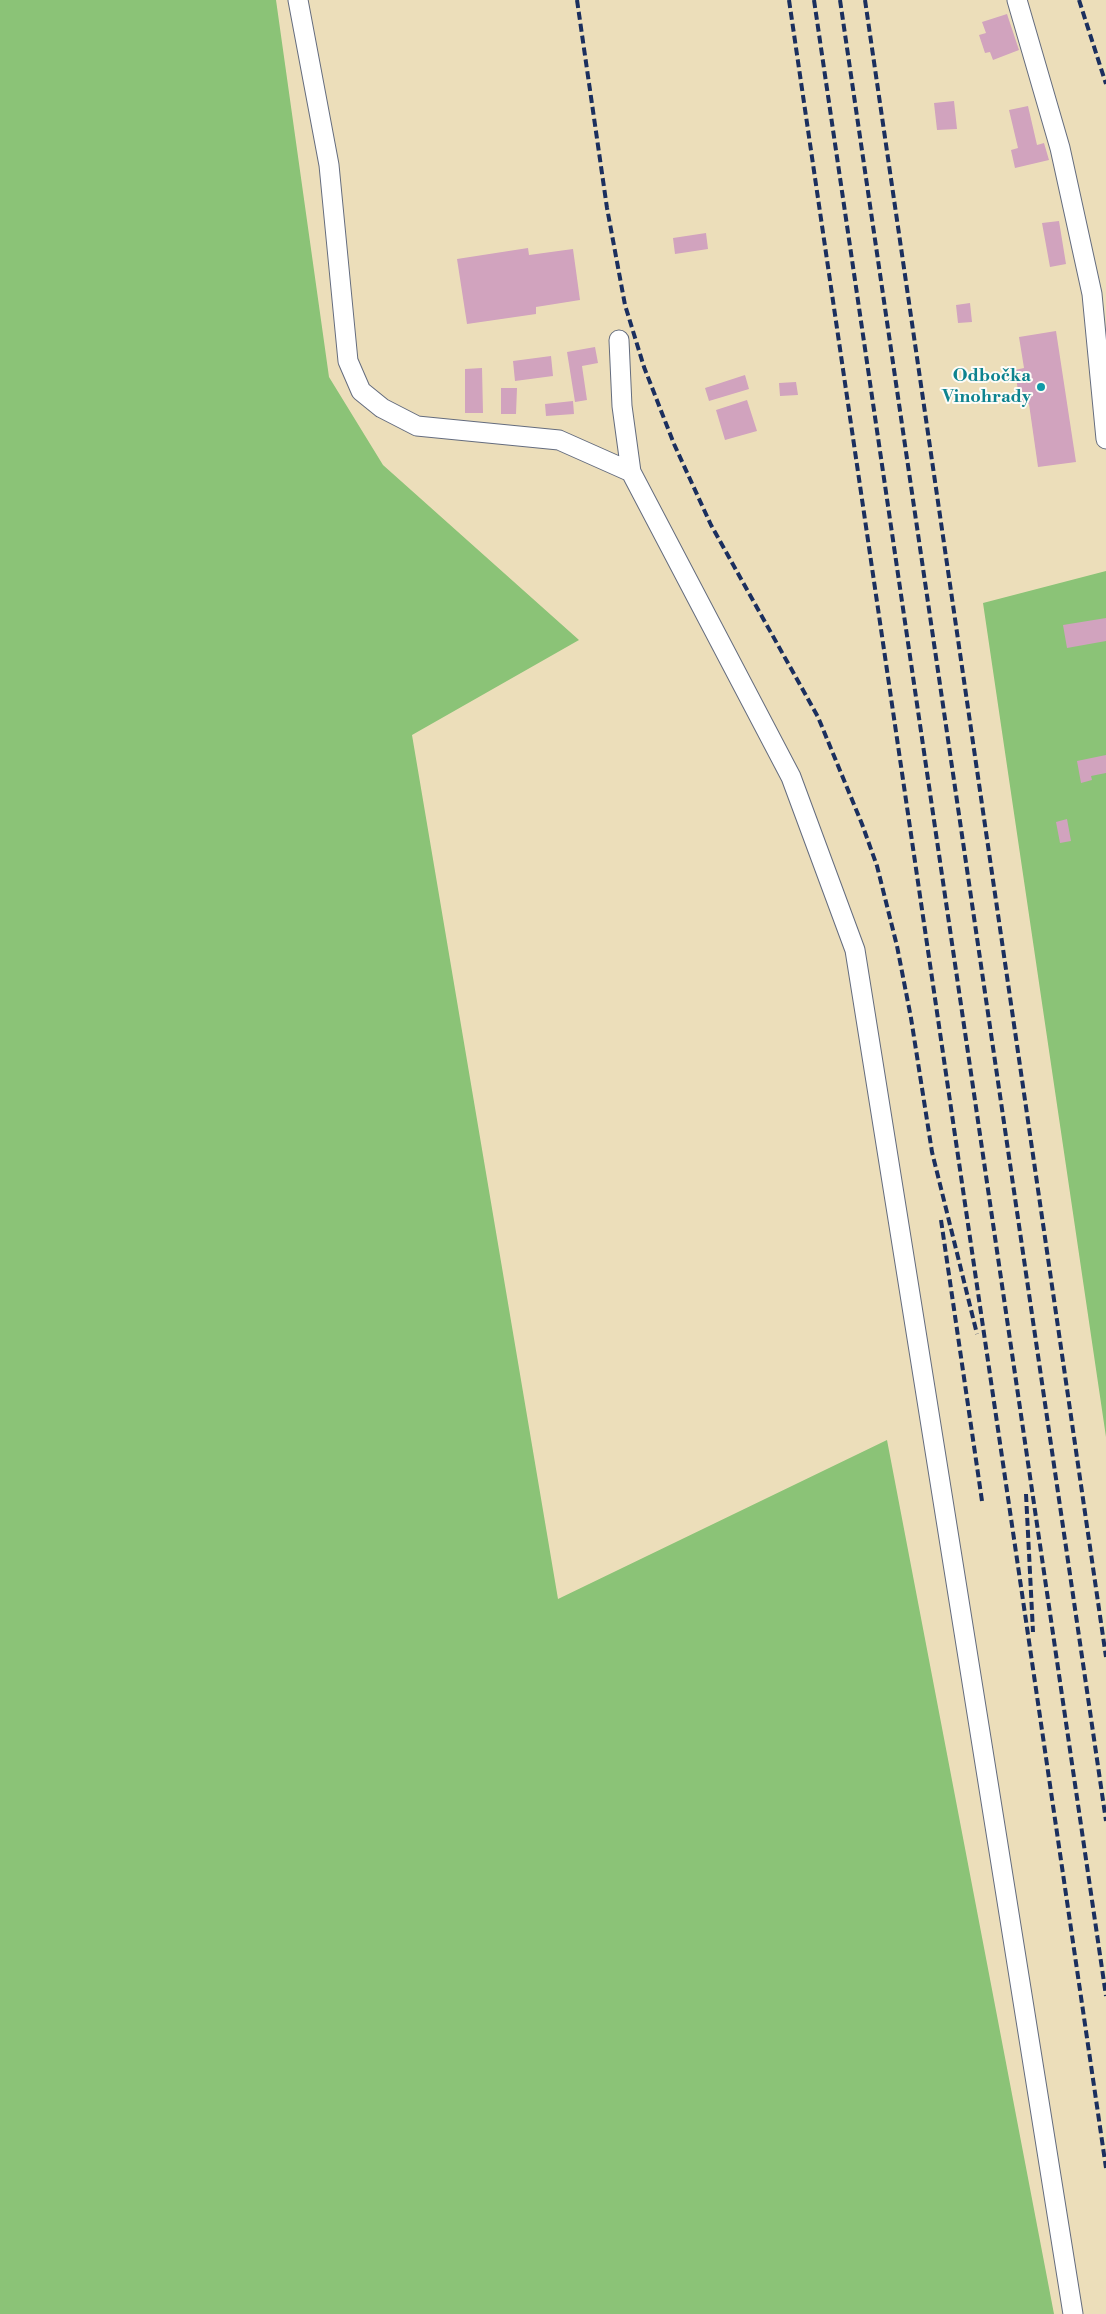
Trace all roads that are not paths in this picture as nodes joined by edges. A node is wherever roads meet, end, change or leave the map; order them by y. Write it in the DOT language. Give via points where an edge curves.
graph roads {
  1 [pos="298,0"];
  2 [pos="1017,0"];
  3 [pos="619,340"];
  4 [pos="1106,439"];
  5 [pos="631,472"];
  6 [pos="1073,2314"];
  1 -- 5 [label="lane" via="329,164 348,361 361,391 382,408 417,426 559,440"];
  2 -- 4 [label="lane" via="1060,148 1092,294"];
  3 -- 5 [label="lane" via="622,406"];
  5 -- 6 [label="lane" via="791,777 855,950"];
}
